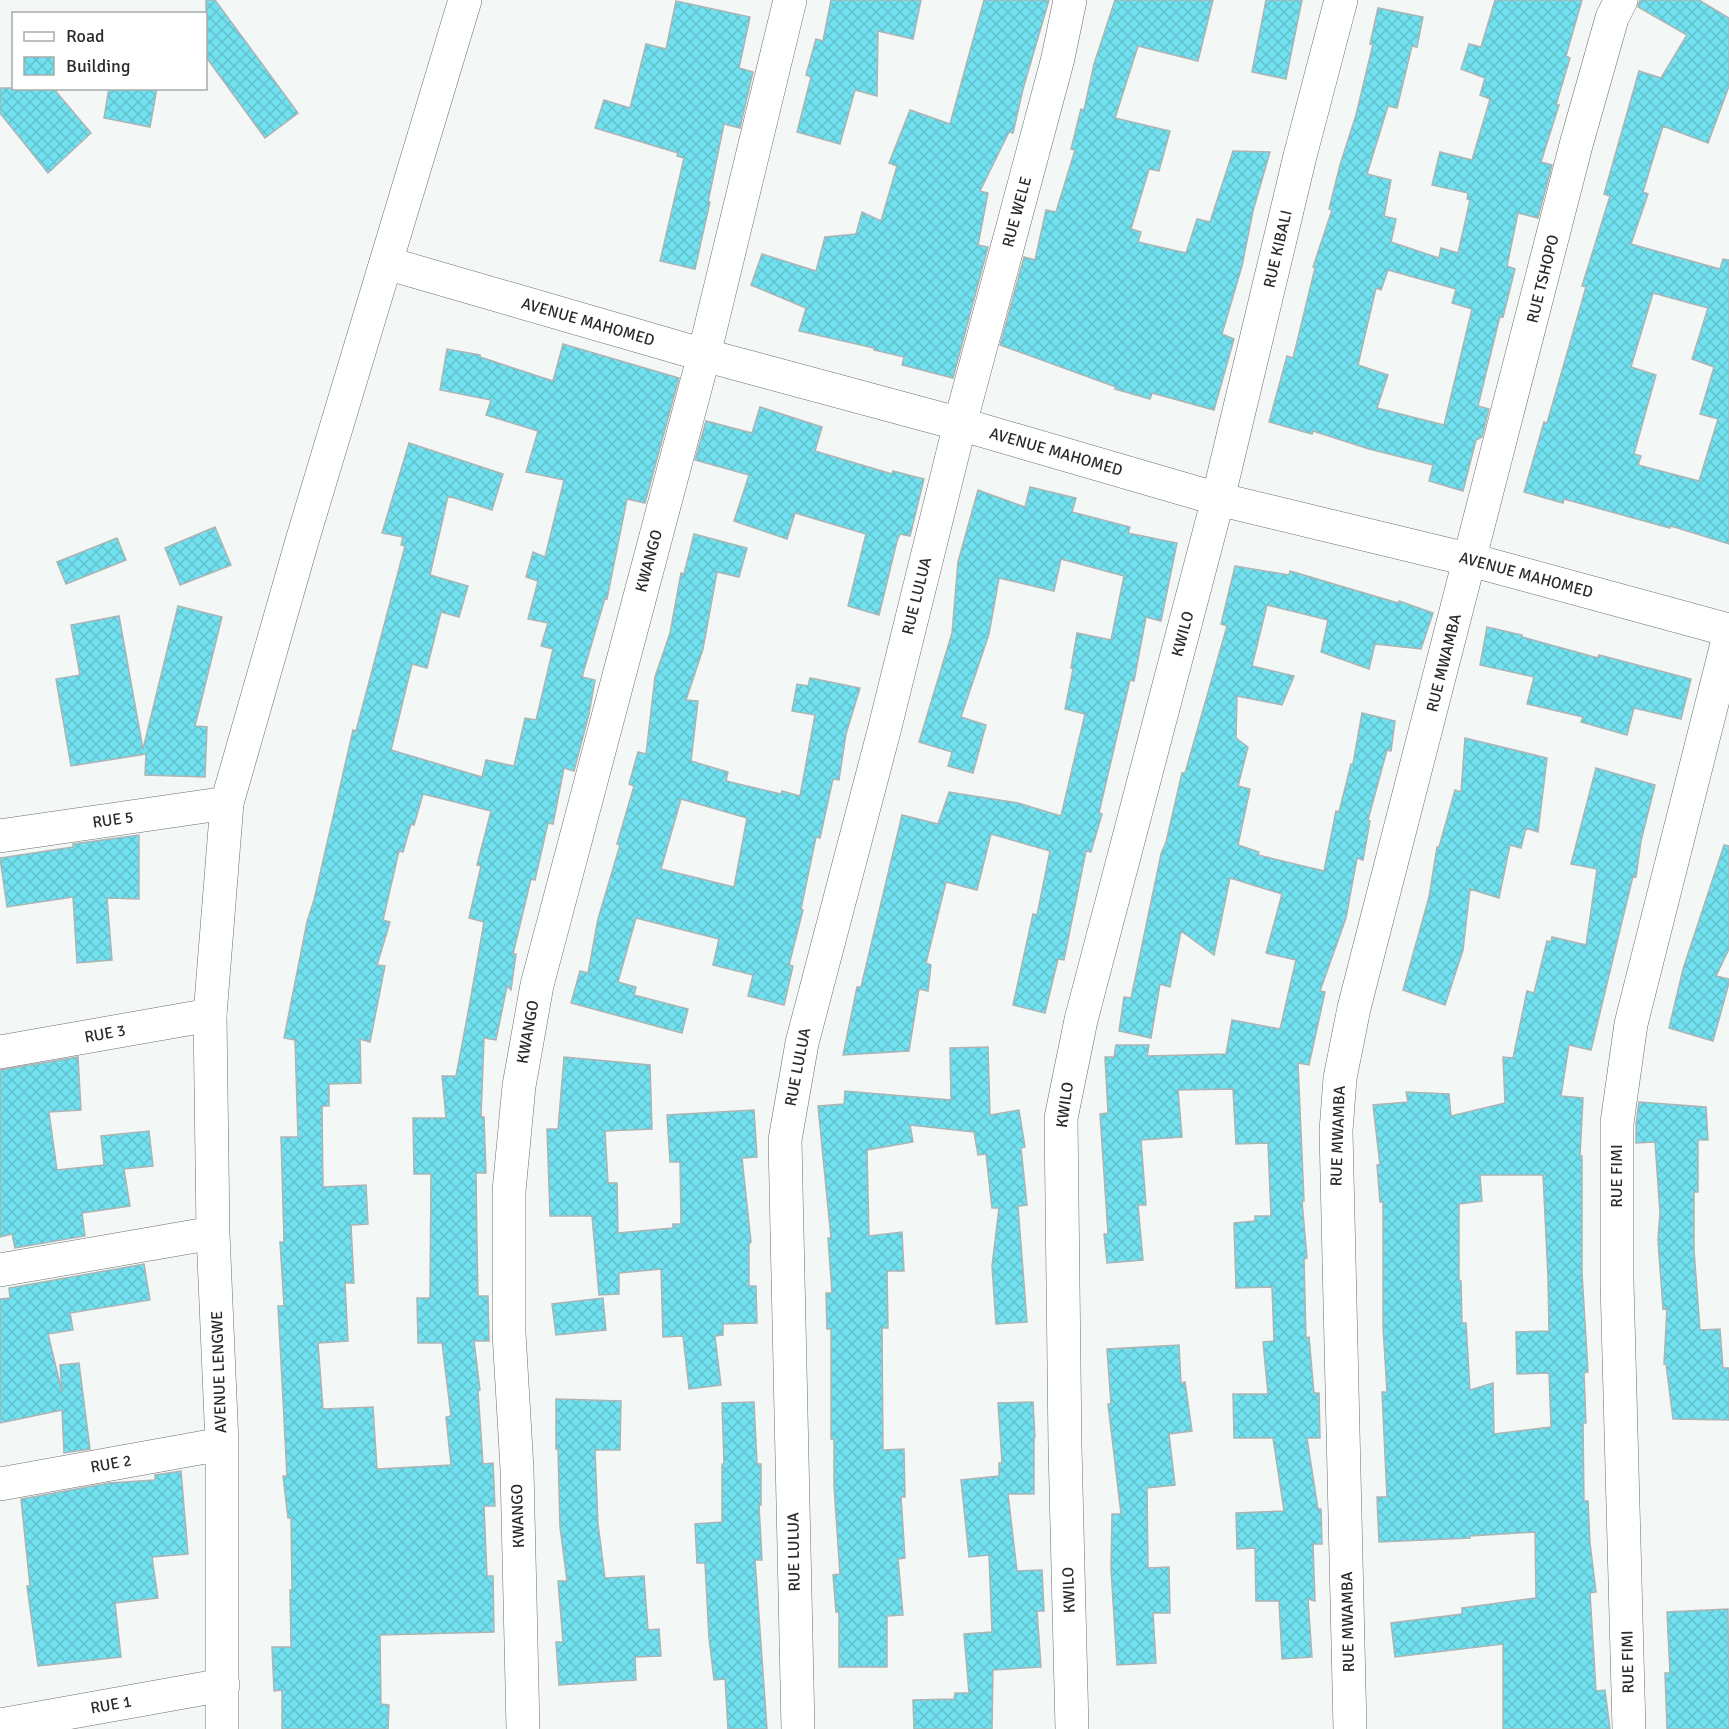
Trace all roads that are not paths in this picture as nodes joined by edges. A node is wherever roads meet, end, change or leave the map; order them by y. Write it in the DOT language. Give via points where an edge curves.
graph roads {
  1 [pos="465,0"];
  2 [pos="790,0"];
  3 [pos="1071,0"];
  4 [pos="1341,0"];
  5 [pos="1621,0"];
  6 [pos="386,263"];
  7 [pos="704,355"];
  8 [pos="960,424"];
  9 [pos="1218,499"];
  10 [pos="1471,560"];
  11 [pos="1729,630"];
  12 [pos="1729,636"];
  13 [pos="227,803"];
  14 [pos="0,836"];
  15 [pos="210,1016"];
  16 [pos="0,1052"];
  17 [pos="213,1233"];
  18 [pos="0,1270"];
  19 [pos="222,1444"];
  20 [pos="0,1484"];
  21 [pos="223,1685"];
  22 [pos="0,1725"];
  23 [pos="222,1729"];
  24 [pos="524,1729"];
  25 [pos="798,1729"];
  26 [pos="1072,1729"];
  27 [pos="1350,1729"];
  28 [pos="1629,1729"];
  1 -- 6 [label="street, AVENUE LENGWE"];
  2 -- 7 [label="street, KWANGO"];
  3 -- 8 [label="street, RUE WELE"];
  4 -- 9 [label="street, RUE KIBALI"];
  5 -- 10 [label="street, RUE TSHOPO" via="1612,18 1576,145"];
  6 -- 7 [label="street, AVENUE MAHOMED"];
  6 -- 13 [label="street, AVENUE LENGWE"];
  7 -- 8 [label="street, AVENUE MAHOMED"];
  7 -- 24 [label="street, KWANGO" via="537,985 519,1086 509,1191 509,1333"];
  8 -- 9 [label="street, AVENUE MAHOMED"];
  8 -- 25 [label="street, RUE LULUA" via="802,1043 785,1140"];
  9 -- 10 [label="street, AVENUE MAHOMED"];
  9 -- 26 [label="street, KWILO" via="1081,1020 1061,1118"];
  10 -- 11 [label="street, AVENUE MAHOMED"];
  10 -- 27 [label="street, RUE MWAMBA" via="1354,1008 1340,1078 1337,1228"];
  12 -- 28 [label="street, RUE FIMI" via="1631,1024 1617,1123 1617,1282"];
  13 -- 14 [label="street, RUE 5"];
  13 -- 15 [label="street, AVENUE LENGWE"];
  15 -- 16 [label="street, RUE 3"];
  15 -- 17 [label="street, AVENUE LENGWE"];
  17 -- 18 [label="street"];
  17 -- 19 [label="street, AVENUE LENGWE"];
  19 -- 20 [label="street, RUE 2"];
  19 -- 21 [label="street, AVENUE LENGWE"];
  21 -- 22 [label="street, RUE 1"];
  21 -- 23 [label="street, AVENUE LENGWE"];
}
